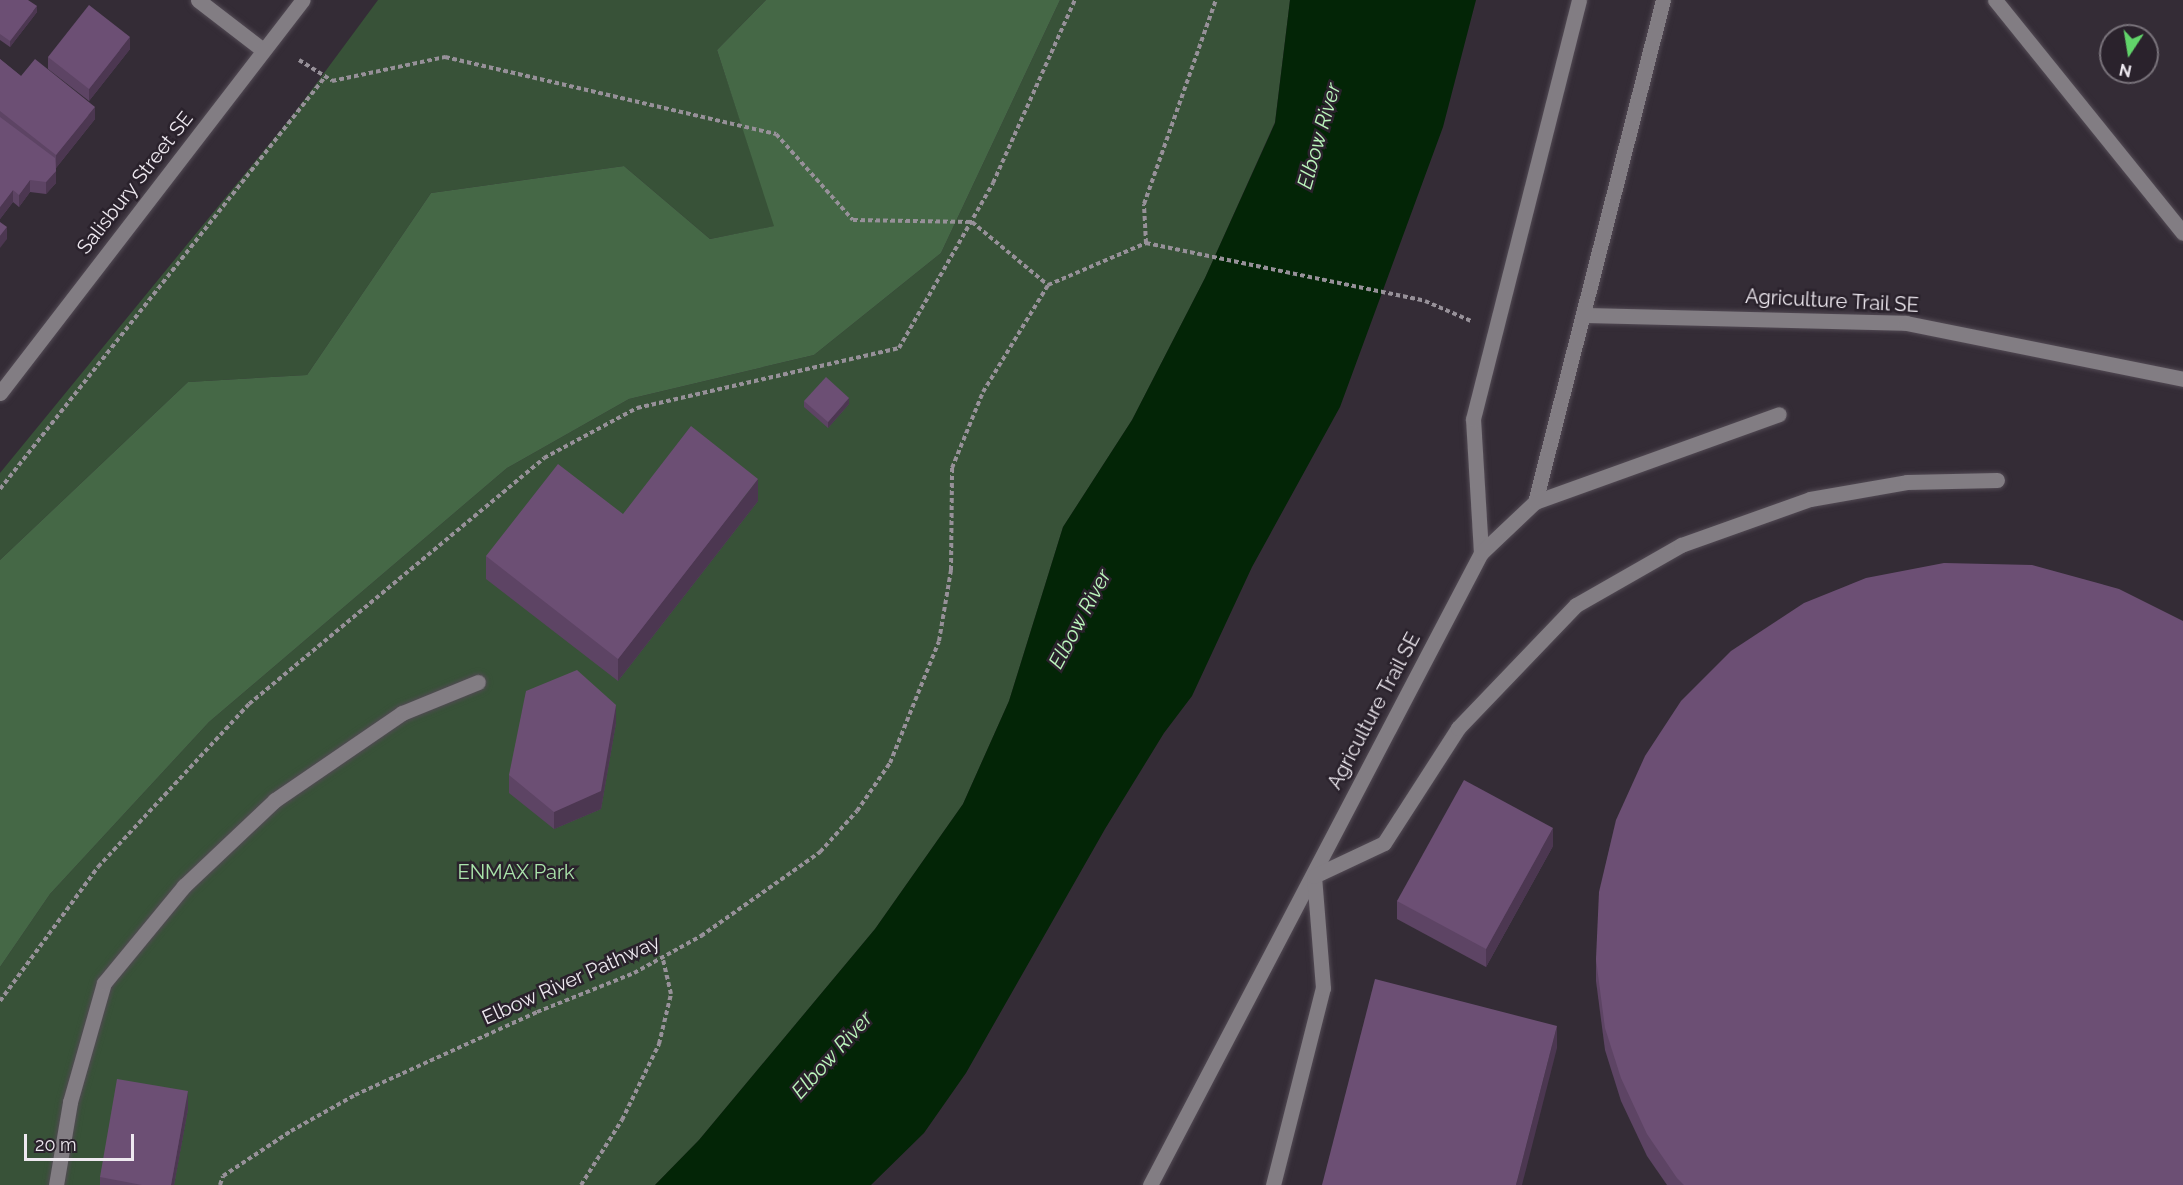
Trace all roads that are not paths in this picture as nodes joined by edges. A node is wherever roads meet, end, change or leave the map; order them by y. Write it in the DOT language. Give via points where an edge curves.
graph roads {
  1 [pos="198,0"];
  2 [pos="303,0"];
  3 [pos="1579,0"];
  4 [pos="1662,0"];
  5 [pos="1995,0"];
  6 [pos="263,50"];
  7 [pos="2183,233"];
  8 [pos="1582,315"];
  9 [pos="2183,379"];
  10 [pos="0,393"];
  11 [pos="1779,414"];
  12 [pos="1997,480"];
  13 [pos="1535,502"];
  14 [pos="1481,553"];
  15 [pos="478,682"];
  16 [pos="1314,876"];
  17 [pos="56,1185"];
  18 [pos="1150,1185"];
  19 [pos="1273,1185"];
  1 -- 6 [label="street"];
  2 -- 6 [label="street, Salisbury Street SE"];
  3 -- 14 [label="street" via="1473,419"];
  4 -- 8 [label="street"];
  5 -- 7 [label="street"];
  6 -- 10 [label="street, Salisbury Street SE"];
  8 -- 9 [label="street, Agriculture Trail SE" via="1906,323"];
  8 -- 13 [label="street"];
  11 -- 13 [label="street, Agriculture Trail SE"];
  12 -- 16 [label="street" via="1907,482 1810,499 1682,545 1576,605 1458,728 1384,843"];
  13 -- 14 [label="street, Agriculture Trail SE"];
  14 -- 16 [label="street, Agriculture Trail SE"];
  15 -- 17 [label="street" via="402,713 275,800 184,886 104,983 70,1102"];
  16 -- 18 [label="street, Agriculture Trail SE"];
  16 -- 19 [label="street" via="1323,988"];
}
